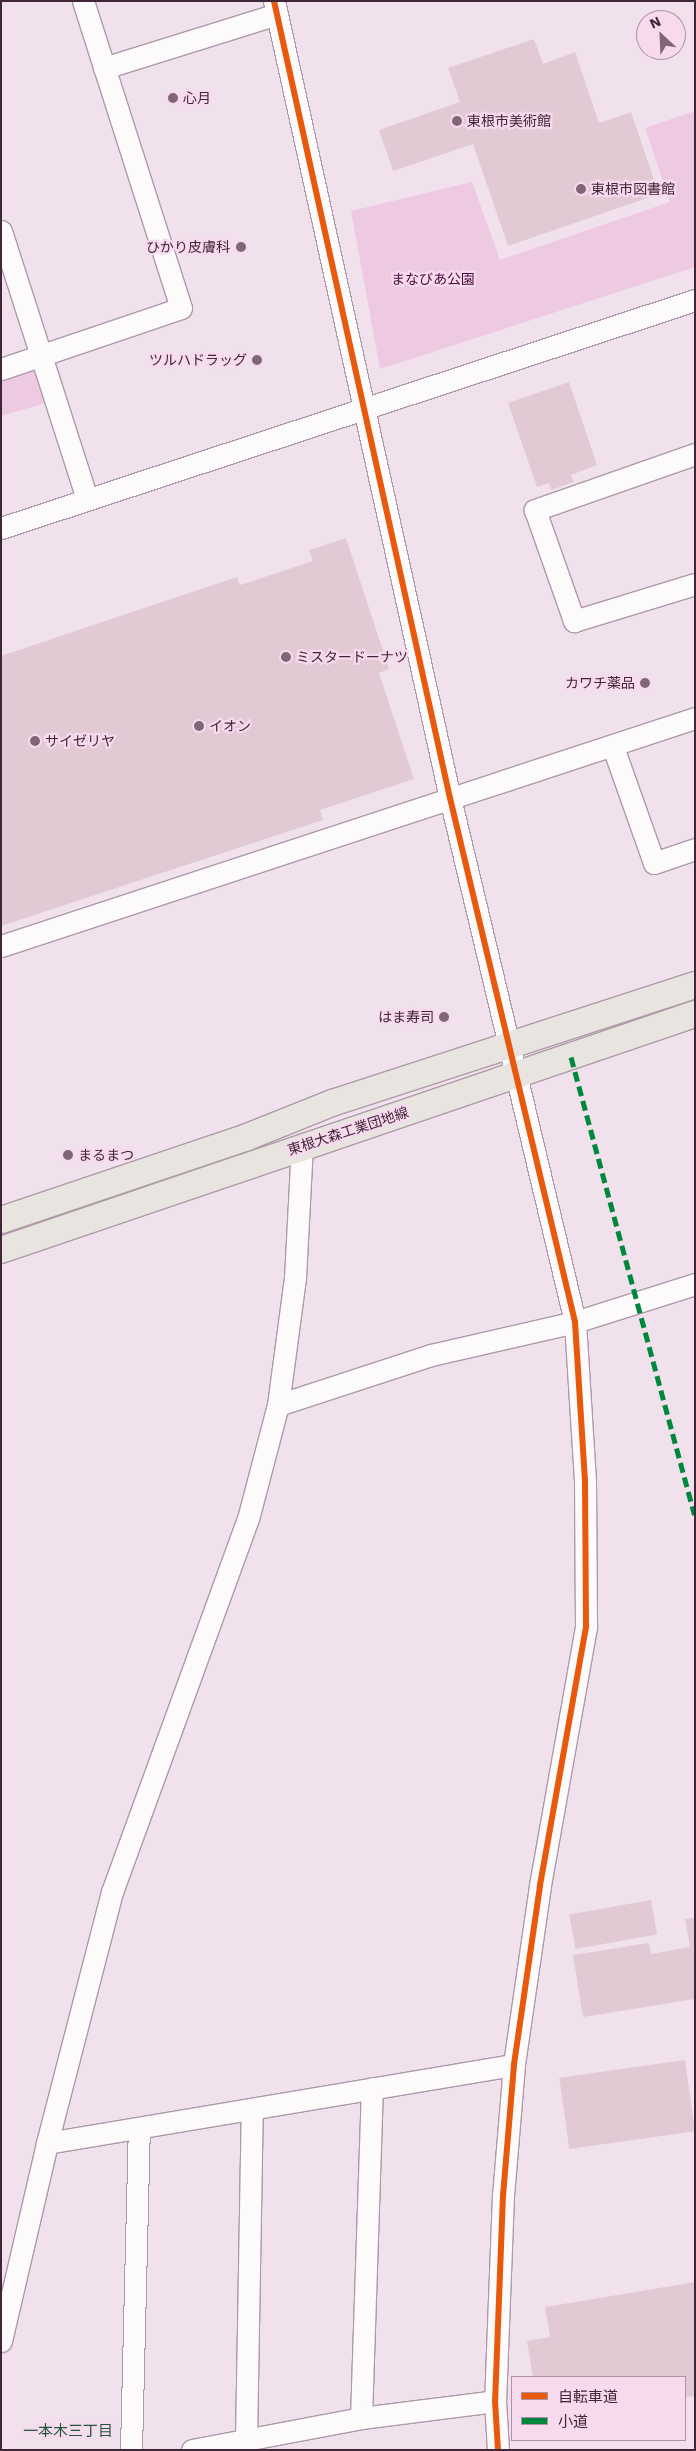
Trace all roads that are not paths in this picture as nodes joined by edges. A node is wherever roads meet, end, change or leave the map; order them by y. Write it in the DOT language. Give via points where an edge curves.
graph roads {
  1 [pos="83,1"];
  2 [pos="275,8"];
  3 [pos="104,68"];
  4 [pos="1,231"];
  5 [pos="694,304"];
  6 [pos="41,355"];
  7 [pos="1,369"];
  8 [pos="363,409"];
  9 [pos="695,454"];
  10 [pos="87,499"];
  11 [pos="1,528"];
  12 [pos="695,584"];
  13 [pos="695,718"];
  14 [pos="613,746"];
  15 [pos="450,798"];
  16 [pos="695,850"];
  17 [pos="1,946"];
  18 [pos="695,985"];
  19 [pos="695,1014"];
  20 [pos="509,1048"];
  21 [pos="519,1075"];
  22 [pos="302,1146"];
  23 [pos="1,1220"];
  24 [pos="1,1250"];
  25 [pos="695,1284"];
  26 [pos="575,1322"];
  27 [pos="278,1405"];
  28 [pos="514,2065"];
  29 [pos="372,2088"];
  30 [pos="252,2110"];
  31 [pos="139,2131"];
  32 [pos="47,2143"];
  33 [pos="1,2341"];
  34 [pos="495,2401"];
  35 [pos="360,2418"];
  36 [pos="246,2442"];
  37 [pos="131,2450"];
  38 [pos="192,2450"];
  39 [pos="498,2450"];
  1 -- 3 [label="street"];
  2 -- 3 [label="street"];
  2 -- 8 [label="street"];
  3 -- 6 [label="street" via="181,308"];
  4 -- 6 [label="street"];
  5 -- 8 [label="street"];
  6 -- 7 [label="street"];
  6 -- 10 [label="street"];
  8 -- 10 [label="street"];
  8 -- 15 [label="street"];
  9 -- 12 [label="street" via="535,510 574,620"];
  10 -- 11 [label="street"];
  13 -- 14 [label="street"];
  14 -- 15 [label="street"];
  14 -- 16 [label="street" via="654,863"];
  15 -- 17 [label="street"];
  15 -- 20 [label="street"];
  18 -- 20 [label="main road, 東根大森工業団地線"];
  19 -- 21 [label="main road, 東根大森工業団地線"];
  20 -- 21 [label="street"];
  20 -- 23 [label="main road, 東根大森工業団地線" via="332,1103 247,1137"];
  21 -- 22 [label="main road, 東根大森工業団地線"];
  21 -- 26 [label="street"];
  22 -- 24 [label="main road, 東根大森工業団地線"];
  22 -- 27 [label="street" via="295,1278"];
  25 -- 26 [label="street"];
  26 -- 27 [label="street" via="431,1355"];
  26 -- 28 [label="street" via="585,1480 586,1628"];
  27 -- 32 [label="street" via="248,1519 112,1892"];
  28 -- 29 [label="street"];
  28 -- 34 [label="street" via="503,2195"];
  29 -- 30 [label="street"];
  29 -- 35 [label="street"];
  30 -- 31 [label="street"];
  30 -- 36 [label="street"];
  31 -- 32 [label="street"];
  31 -- 37 [label="street"];
  32 -- 33 [label="street"];
  34 -- 35 [label="street"];
  34 -- 39 [label="street"];
  35 -- 36 [label="street"];
  36 -- 38 [label="street"];
}
